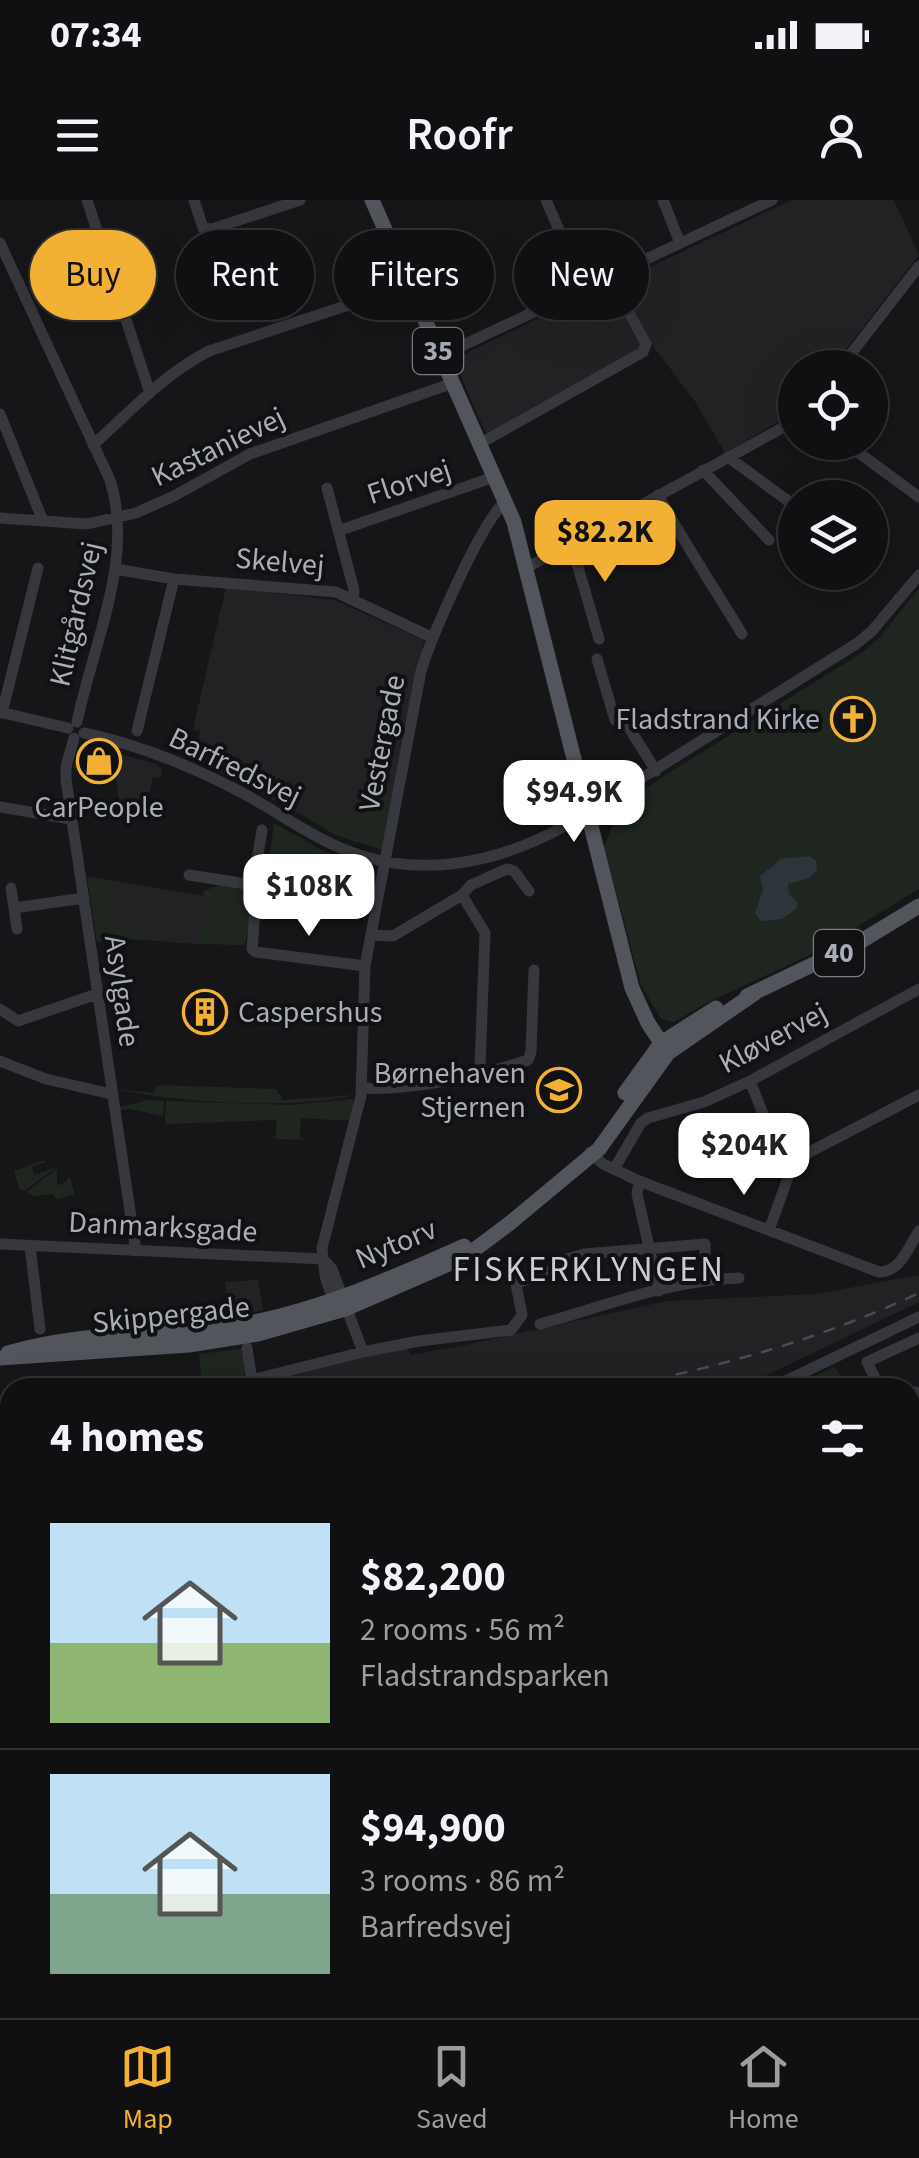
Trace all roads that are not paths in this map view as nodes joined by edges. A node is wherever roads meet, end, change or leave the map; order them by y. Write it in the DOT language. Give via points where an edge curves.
graph roads {
  1 [pos="87,200"];
  2 [pos="194,200"];
  3 [pos="300,200"];
  4 [pos="372,200"];
  5 [pos="546,200"];
  6 [pos="663,200"];
  7 [pos="772,200"];
  8 [pos="385,230"];
  9 [pos="559,230"];
  10 [pos="0,243"];
  11 [pos="680,243"];
  12 [pos="649,258"];
  13 [pos="919,266"];
  14 [pos="334,310"];
  15 [pos="424,320"];
  16 [pos="516,320"];
  17 [pos="633,320"];
  18 [pos="854,350"];
  19 [pos="440,356"];
  20 [pos="453,384"];
  21 [pos="150,393"];
  22 [pos="0,414"];
  23 [pos="778,430"];
  24 [pos="480,444"];
  25 [pos="93,445"];
  26 [pos="728,457"];
  27 [pos="869,460"];
  28 [pos="703,470"];
  29 [pos="494,478"];
  30 [pos="327,488"];
  31 [pos="778,493"];
  32 [pos="658,496"];
  33 [pos="919,497"];
  34 [pos="505,502"];
  35 [pos="0,518"];
  36 [pos="119,518"];
  37 [pos="43,521"];
  38 [pos="514,522"];
  39 [pos="338,531"];
  40 [pos="486,531"];
  41 [pos="769,540"];
  42 [pos="571,544"];
  43 [pos="528,567"];
  44 [pos="38,568"];
  45 [pos="115,569"];
  46 [pos="919,575"];
  47 [pos="174,579"];
  48 [pos="353,599"];
  49 [pos="742,634"];
  50 [pos="431,638"];
  51 [pos="598,639"];
  52 [pos="597,659"];
  53 [pos="1,712"];
  54 [pos="76,730"];
  55 [pos="137,731"];
  56 [pos="656,771"];
  57 [pos="0,808"];
  58 [pos="589,812"];
  59 [pos="71,820"];
  60 [pos="262,830"];
  61 [pos="385,862"];
  62 [pos="469,862"];
  63 [pos="190,875"];
  64 [pos="10,888"];
  65 [pos="467,890"];
  66 [pos="530,891"];
  67 [pos="84,898"];
  68 [pos="919,906"];
  69 [pos="14,908"];
  70 [pos="254,911"];
  71 [pos="17,929"];
  72 [pos="371,934"];
  73 [pos="364,966"];
  74 [pos="534,970"];
  75 [pos="919,989"];
  76 [pos="97,994"];
  77 [pos="0,1009"];
  78 [pos="665,1048"];
  79 [pos="0,1060"];
  80 [pos="480,1066"];
  81 [pos="750,1081"];
  82 [pos="361,1088"];
  83 [pos="110,1094"];
  84 [pos="919,1095"];
  85 [pos="590,1152"];
  86 [pos="614,1169"];
  87 [pos="790,1172"];
  88 [pos="639,1181"];
  89 [pos="330,1213"];
  90 [pos="768,1230"];
  91 [pos="919,1231"];
  92 [pos="0,1244"];
  93 [pos="30,1246"];
  94 [pos="648,1250"];
  95 [pos="136,1252"];
  96 [pos="323,1259"];
  97 [pos="739,1278"];
  98 [pos="704,1281"];
  99 [pos="658,1291"];
  100 [pos="340,1302"];
  101 [pos="919,1318"];
  102 [pos="540,1324"];
  103 [pos="40,1329"];
  104 [pos="919,1338"];
  105 [pos="248,1348"];
  106 [pos="363,1352"];
  107 [pos="0,1357"];
  108 [pos="252,1378"];
  109 [pos="260,1378"];
  110 [pos="793,1378"];
  111 [pos="876,1378"];
  1 -- 21 [label="street"];
  2 -- 3 [label="street" via="203,228 212,229"];
  4 -- 8 [label="main road, 35"];
  5 -- 9 [label="street"];
  6 -- 11 [label="street"];
  7 -- 11 [label="street"];
  10 -- 25 [label="street"];
  11 -- 12 [label="street"];
  13 -- 18 [label="street"];
  14 -- 21 [label="street" via="209,351"];
  15 -- 19 [label="main road, 35"];
  16 -- 19 [label="street"];
  17 -- 24 [label="street" via="646,344 643,352"];
  19 -- 20 [label="main road, 35"];
  20 -- 24 [label="main road, 35"];
  20 -- 36 [label="street, Kastanievej" via="250,454"];
  21 -- 25 [label="street"];
  22 -- 37 [label="street"];
  23 -- 26 [label="street"];
  24 -- 29 [label="main road, 35"];
  25 -- 36 [label="street"];
  26 -- 28 [label="street"];
  26 -- 31 [label="street"];
  27 -- 33 [label="street"];
  28 -- 32 [label="street"];
  28 -- 41 [label="street"];
  29 -- 34 [label="main road, 35"];
  29 -- 39 [label="street, Florvej"];
  30 -- 39 [label="street"];
  32 -- 42 [label="street"];
  32 -- 49 [label="street"];
  34 -- 38 [label="main road, 35"];
  34 -- 40 [label="street, Vestergade"];
  35 -- 37 [label="street, Kastanievej"];
  36 -- 37 [label="street, Kastanievej"];
  36 -- 45 [label="street, Klitgårdsvej"];
  38 -- 40 [label="street"];
  38 -- 43 [label="main road, 35"];
  39 -- 48 [label="street"];
  40 -- 50 [label="street, Vestergade"];
  42 -- 43 [label="street"];
  42 -- 51 [label="street"];
  43 -- 58 [label="main road, 35"];
  44 -- 53 [label="street"];
  45 -- 47 [label="street, Skelvej"];
  45 -- 54 [label="street, Klitgårdsvej"];
  46 -- 56 [label="street, Barfredsvej" via="856,644"];
  47 -- 48 [label="street, Skelvej" via="336,592"];
  47 -- 55 [label="street"];
  48 -- 50 [label="street, Skelvej"];
  50 -- 61 [label="street, Vestergade"];
  52 -- 56 [label="street" via="615,720 628,726"];
  53 -- 54 [label="street, Barfredsvej"];
  54 -- 59 [label="street, Asylgade" via="66,767"];
  54 -- 61 [label="street, Barfredsvej" via="174,762 338,847"];
  56 -- 58 [label="street, Barfredsvej"];
  57 -- 59 [label="street"];
  58 -- 62 [label="street, Barfredsvej" via="523,848"];
  58 -- 78 [label="main road, 35" via="632,988"];
  59 -- 67 [label="street, Asylgade"];
  60 -- 63 [label="street" via="253,885"];
  61 -- 62 [label="street, Barfredsvej"];
  61 -- 72 [label="street, Vestergade"];
  62 -- 65 [label="street"];
  64 -- 69 [label="street"];
  65 -- 66 [label="street" via="510,868"];
  65 -- 72 [label="street" via="393,936"];
  65 -- 80 [label="street" via="485,933"];
  67 -- 69 [label="street"];
  67 -- 76 [label="street, Asylgade"];
  68 -- 78 [label="main road, 40"];
  69 -- 71 [label="street"];
  70 -- 73 [label="street" via="250,940 256,952"];
  72 -- 73 [label="street, Vestergade"];
  73 -- 82 [label="street, Vestergade"];
  74 -- 82 [label="street" via="528,1060 480,1074"];
  75 -- 81 [label="street, Kløvervej"];
  76 -- 77 [label="street" via="18,1020"];
  76 -- 83 [label="street, Asylgade"];
  78 -- 85 [label="main road, Nytorv" via="643,1065"];
  79 -- 83 [label="street"];
  81 -- 86 [label="street, Kløvervej" via="641,1123"];
  81 -- 87 [label="street"];
  82 -- 89 [label="street, Vestergade"];
  83 -- 95 [label="street, Asylgade"];
  84 -- 87 [label="street" via="800,1157"];
  85 -- 86 [label="street"];
  85 -- 100 [label="main road, Nytorv" via="496,1233"];
  86 -- 88 [label="street"];
  87 -- 90 [label="street"];
  88 -- 90 [label="street"];
  88 -- 94 [label="street"];
  89 -- 96 [label="street, Nytorv"];
  90 -- 91 [label="street" via="887,1272"];
  92 -- 93 [label="street, Danmarksgade"];
  93 -- 95 [label="street, Danmarksgade"];
  93 -- 103 [label="street"];
  94 -- 98 [label="street" via="705,1244"];
  94 -- 99 [label="street"];
  94 -- 106 [label="street" via="584,1254 516,1281 522,1314 511,1330"];
  95 -- 96 [label="street, Danmarksgade"];
  96 -- 100 [label="street, Nytorv"];
  97 -- 98 [label="street"];
  98 -- 99 [label="street"];
  99 -- 102 [label="street"];
  100 -- 106 [label="street"];
  100 -- 107 [label="main road, Skippergade" via="215,1343"];
  101 -- 110 [label="street"];
  104 -- 111 [label="street" via="867,1362"];
  105 -- 108 [label="street"];
  106 -- 109 [label="street"];
}
